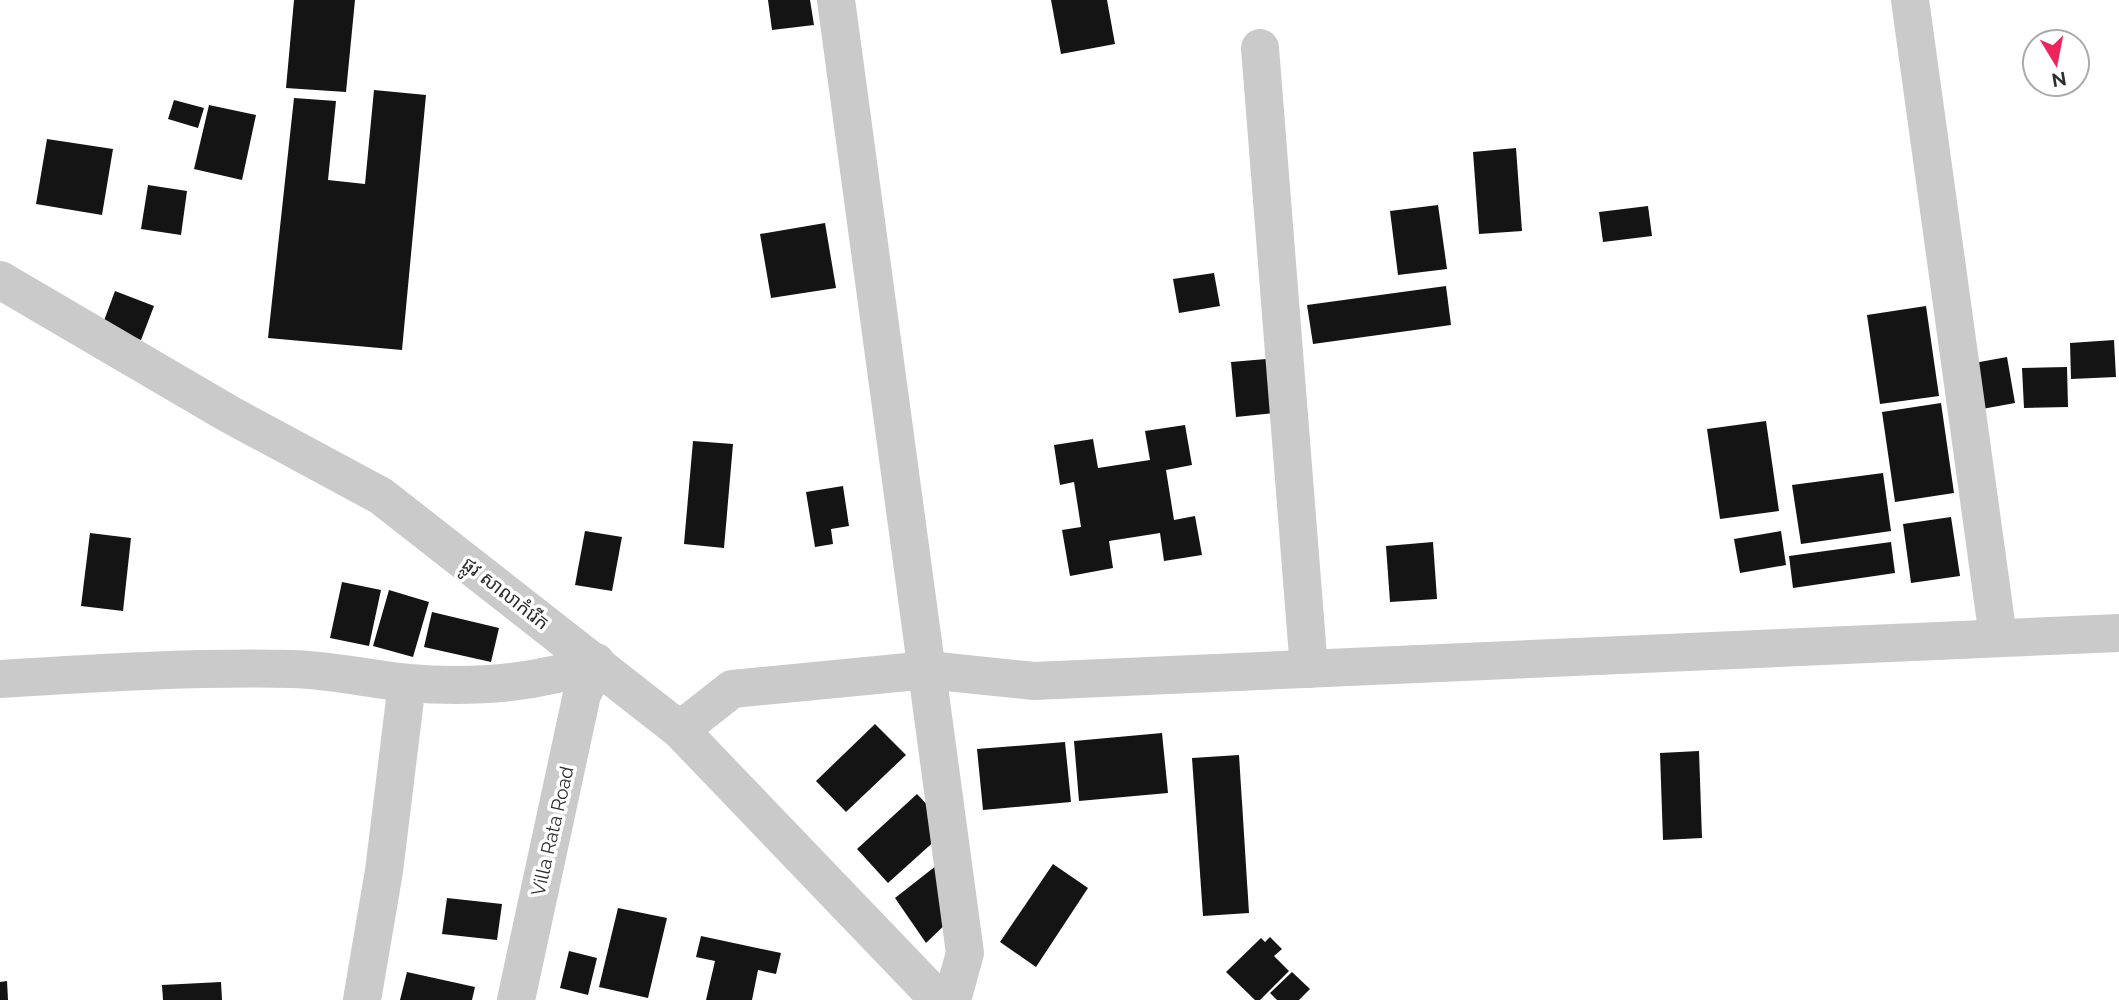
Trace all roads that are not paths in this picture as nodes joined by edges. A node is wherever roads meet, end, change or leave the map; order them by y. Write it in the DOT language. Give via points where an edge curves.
graph roads {
  1 [pos="836,0"];
  2 [pos="1909,0"];
  3 [pos="1259,48"];
  4 [pos="0,280"];
  5 [pos="2119,633"];
  6 [pos="1998,637"];
  7 [pos="597,664"];
  8 [pos="1309,669"];
  9 [pos="928,670"];
  10 [pos="0,679"];
  11 [pos="407,683"];
  12 [pos="680,730"];
  13 [pos="362,1000"];
  14 [pos="516,1000"];
  15 [pos="939,1000"];
  16 [pos="952,1000"];
  1 -- 9 [label="street"];
  2 -- 6 [label="street"];
  3 -- 8 [label="street"];
  4 -- 7 [label="street, ផ្លូវ សាលាកំរើក" via="229,414 381,496"];
  5 -- 6 [label="street"];
  6 -- 8 [label="street"];
  7 -- 11 [label="street" via="559,676 491,685"];
  7 -- 12 [label="street, ផ្លូវ សាលាកំរើក"];
  7 -- 14 [label="street, Villa Rata Road" via="582,694"];
  8 -- 9 [label="street" via="1034,681"];
  9 -- 12 [label="street" via="732,689"];
  9 -- 16 [label="street" via="965,953"];
  10 -- 11 [label="street" via="292,669"];
  11 -- 13 [label="street" via="384,871"];
  12 -- 15 [label="street, ផ្លូវ សាលាកំរើក"];
}
